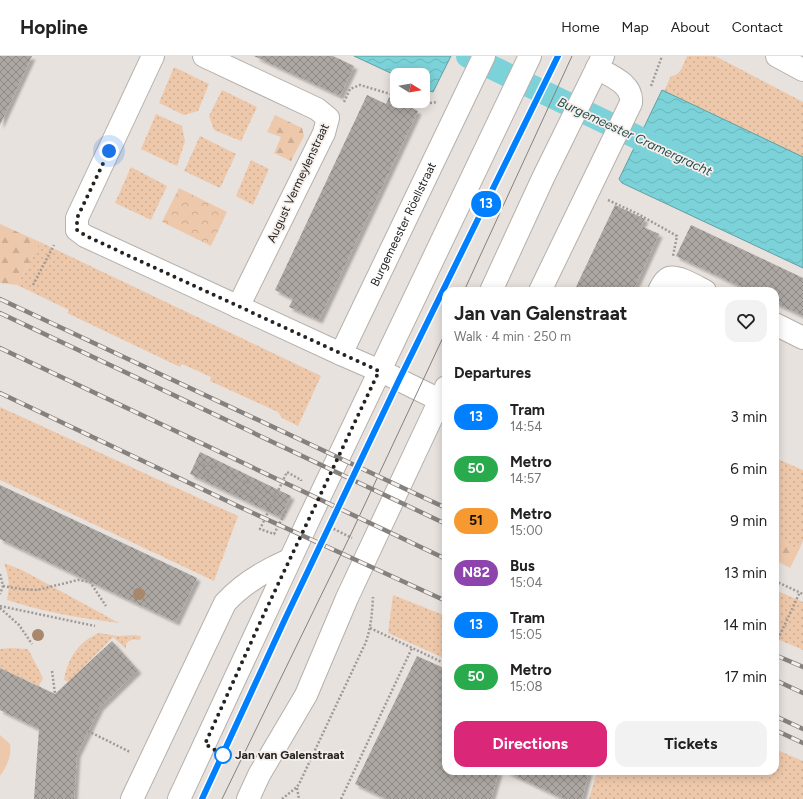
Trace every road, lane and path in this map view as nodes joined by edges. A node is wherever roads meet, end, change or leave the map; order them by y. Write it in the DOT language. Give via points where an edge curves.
graph roads {
  1 [pos="153,56"];
  2 [pos="204,56"];
  3 [pos="484,56"];
  4 [pos="777,56"];
  5 [pos="530,57"];
  6 [pos="596,70"];
  7 [pos="803,70"];
  8 [pos="390,94"];
  9 [pos="442,96"];
  10 [pos="430,103"];
  11 [pos="328,118"];
  12 [pos="619,205"];
  13 [pos="54,245"];
  14 [pos="33,285"];
  15 [pos="664,285"];
  16 [pos="493,287"];
  17 [pos="542,287"];
  18 [pos="697,287"];
  19 [pos="238,307"];
  20 [pos="779,326"];
  21 [pos="803,338"];
  22 [pos="341,354"];
  23 [pos="379,371"];
  24 [pos="442,396"];
  25 [pos="442,401"];
  26 [pos="197,460"];
  27 [pos="203,464"];
  28 [pos="298,486"];
  29 [pos="275,496"];
  30 [pos="271,506"];
  31 [pos="310,517"];
  32 [pos="371,547"];
  33 [pos="289,560"];
  34 [pos="0,574"];
  35 [pos="779,582"];
  36 [pos="3,586"];
  37 [pos="801,593"];
  38 [pos="0,594"];
  39 [pos="373,595"];
  40 [pos="106,606"];
  41 [pos="0,607"];
  42 [pos="94,626"];
  43 [pos="370,628"];
  44 [pos="779,637"];
  45 [pos="32,644"];
  46 [pos="412,648"];
  47 [pos="442,662"];
  48 [pos="52,671"];
  49 [pos="55,694"];
  50 [pos="88,731"];
  51 [pos="132,753"];
  52 [pos="297,787"];
  53 [pos="132,799"];
  54 [pos="179,799"];
  55 [pos="248,799"];
  56 [pos="282,799"];
  57 [pos="299,799"];
  58 [pos="341,799"];
  1 -- 19 [label="main road" via="77,218 77,230"];
  2 -- 11 [label="main road, August Vermeylenstraat" via="317,109"];
  3 -- 22 [label="main road, Burgemeester Röellstraat"];
  4 -- 7 [label="main road"];
  5 -- 23 [label="main road"];
  6 -- 16 [label="main road"];
  6 -- 17 [label="main road" via="624,83 631,99 630,106"];
  8 -- 11 [label="path" via="360,85 350,89 342,105"];
  9 -- 10 [label="path" via="438,102"];
  11 -- 19 [label="main road, August Vermeylenstraat" via="324,133"];
  12 -- 15 [label="path" via="677,236"];
  13 -- 14 [label="path"];
  15 -- 18 [label="main road" via="680,279"];
  19 -- 22 [label="main road"];
  20 -- 21 [label="main road"];
  22 -- 23 [label="main road"];
  23 -- 24 [label="main road"];
  23 -- 31 [label="main road"];
  25 -- 32 [label="main road"];
  26 -- 27 [label="path"];
  27 -- 29 [label="path" via="211,465"];
  27 -- 30 [label="path" via="206,476"];
  28 -- 29 [label="path" via="302,480 287,472"];
  29 -- 30 [label="path"];
  30 -- 31 [label="path" via="260,528 274,534 288,506"];
  31 -- 32 [label="path"];
  31 -- 33 [label="main road"];
  32 -- 55 [label="main road" via="306,695 259,775"];
  33 -- 53 [label="main road" via="273,567 225,603"];
  33 -- 54 [label="main road"];
  34 -- 36 [label="path"];
  35 -- 37 [label="path"];
  36 -- 38 [label="path"];
  36 -- 40 [label="path" via="38,590 78,580 90,582"];
  37 -- 44 [label="path"];
  39 -- 43 [label="path"];
  41 -- 42 [label="path"];
  41 -- 45 [label="path" via="19,625"];
  43 -- 46 [label="path"];
  43 -- 52 [label="path" via="365,644"];
  46 -- 47 [label="path"];
  46 -- 58 [label="path"];
  48 -- 49 [label="path"];
  50 -- 51 [label="path"];
  52 -- 56 [label="path"];
  52 -- 57 [label="path"];
}
